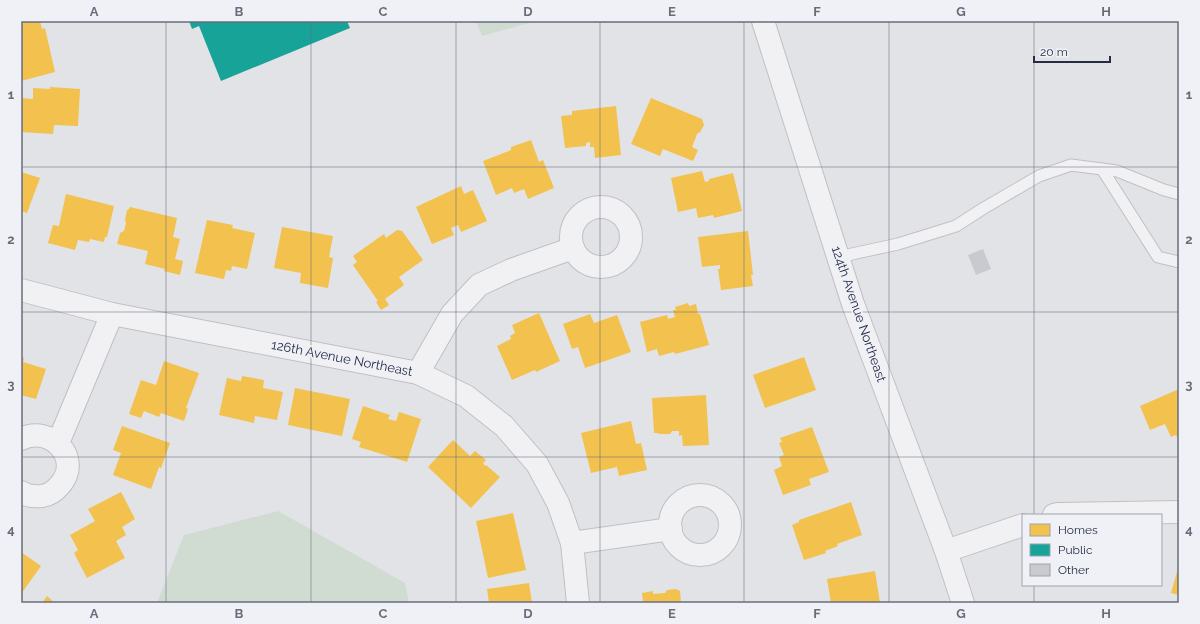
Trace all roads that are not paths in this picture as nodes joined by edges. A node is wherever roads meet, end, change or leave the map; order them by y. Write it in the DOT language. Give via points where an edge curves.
graph roads {
  1 [pos="763,21"];
  2 [pos="1102,169"];
  3 [pos="1179,194"];
  4 [pos="573,248"];
  5 [pos="838,257"];
  6 [pos="1179,262"];
  7 [pos="21,290"];
  8 [pos="112,314"];
  9 [pos="418,372"];
  10 [pos="21,439"];
  11 [pos="58,443"];
  12 [pos="21,492"];
  13 [pos="1179,512"];
  14 [pos="1058,514"];
  15 [pos="1022,525"];
  16 [pos="671,529"];
  17 [pos="572,543"];
  18 [pos="946,551"];
  19 [pos="578,603"];
  20 [pos="963,603"];
  1 -- 5 [label="street, 124th Avenue Northeast"];
  2 -- 3 [label="lane" via="1117,171"];
  2 -- 5 [label="lane" via="1071,165 1039,176 956,226 898,244"];
  2 -- 6 [label="lane" via="1158,257"];
  4 -- 9 [label="street" via="511,270 479,285 452,314"];
  5 -- 18 [label="street, 124th Avenue Northeast" via="853,304"];
  7 -- 8 [label="street, 126th Avenue Northeast"];
  8 -- 9 [label="street, 126th Avenue Northeast"];
  8 -- 11 [label="street"];
  9 -- 17 [label="street, 126th Avenue Northeast" via="466,396 504,426 538,464 558,504"];
  10 -- 11 [label="street" via="38,435"];
  11 -- 12 [label="street" via="67,462 63,482 56,490 46,495 35,497"];
  13 -- 14 [label="street"];
  15 -- 18 [label="street"];
  16 -- 17 [label="street"];
  17 -- 19 [label="street, 126th Avenue Northeast"];
  18 -- 20 [label="street, 124th Avenue Northeast"];
}
